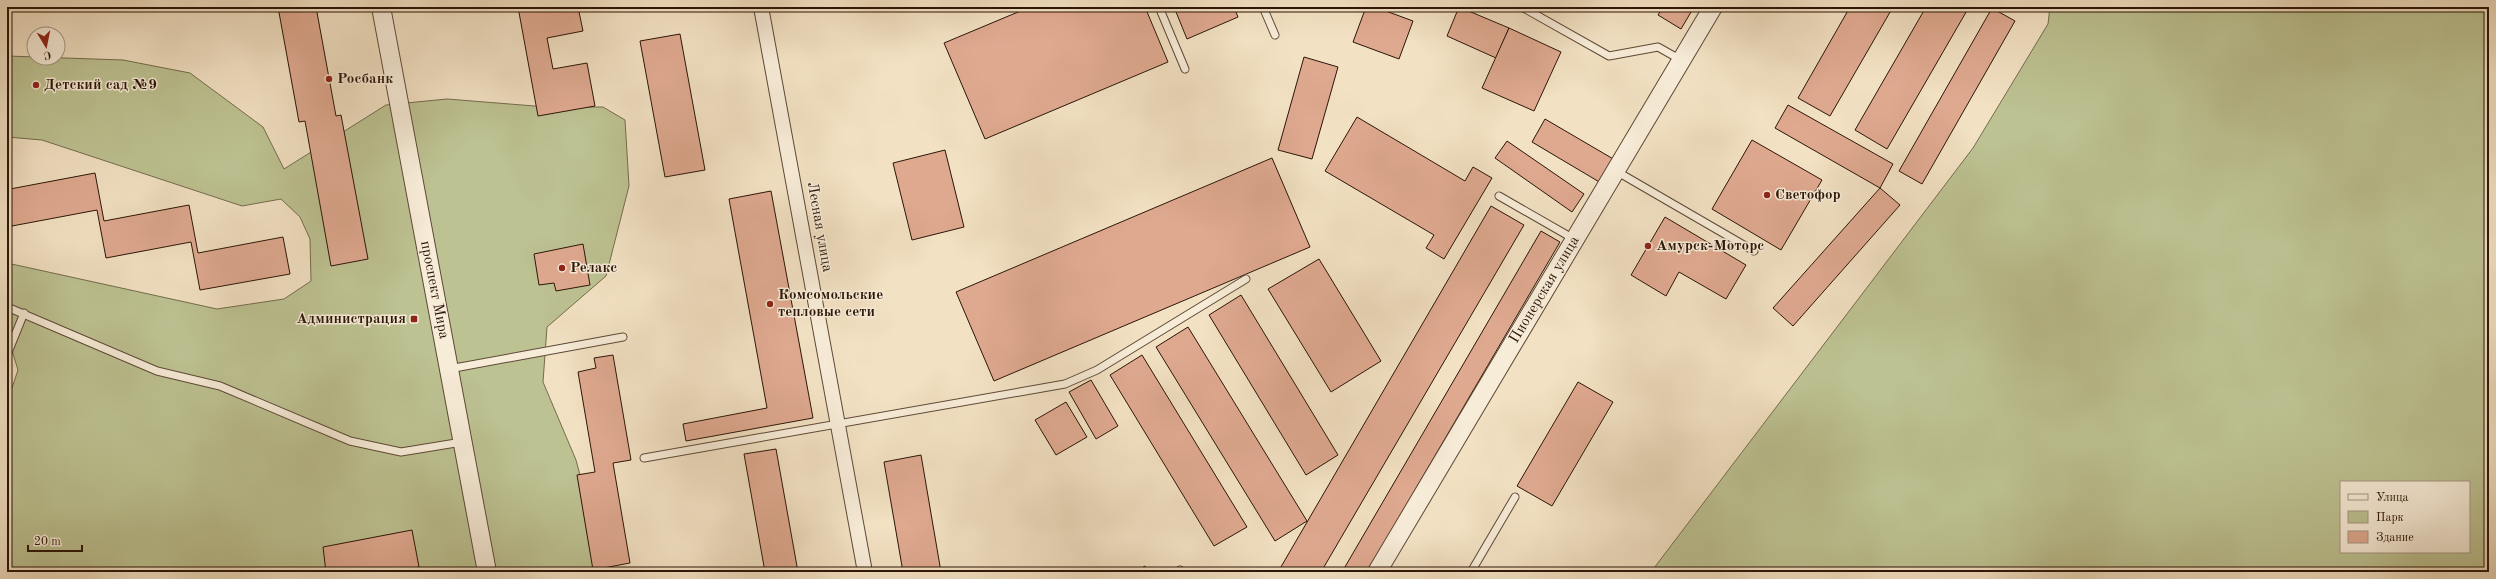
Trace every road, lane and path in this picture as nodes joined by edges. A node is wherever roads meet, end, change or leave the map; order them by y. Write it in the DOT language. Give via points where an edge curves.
graph roads {
  1 [pos="381,7"];
  2 [pos="761,7"];
  3 [pos="1159,7"];
  4 [pos="1263,7"];
  5 [pos="1522,7"];
  6 [pos="1713,7"];
  7 [pos="1275,35"];
  8 [pos="1681,61"];
  9 [pos="1186,69"];
  10 [pos="1616,171"];
  11 [pos="1499,196"];
  12 [pos="1575,240"];
  13 [pos="1754,251"];
  14 [pos="1246,279"];
  15 [pos="7,307"];
  16 [pos="24,313"];
  17 [pos="623,337"];
  18 [pos="7,355"];
  19 [pos="449,369"];
  20 [pos="838,424"];
  21 [pos="462,442"];
  22 [pos="644,458"];
  23 [pos="1515,497"];
  24 [pos="487,572"];
  25 [pos="865,572"];
  26 [pos="1377,572"];
  27 [pos="1471,572"];
  1 -- 19 [label="street, проспект Мира"];
  2 -- 20 [label="street, Лесная улица"];
  3 -- 9 [label="lane"];
  4 -- 7 [label="lane"];
  5 -- 8 [label="lane" via="1608,56 1658,47"];
  6 -- 8 [label="street, Пионерская улица"];
  8 -- 10 [label="street, Пионерская улица"];
  10 -- 12 [label="street, Пионерская улица"];
  10 -- 13 [label="lane"];
  11 -- 12 [label="lane"];
  12 -- 26 [label="street, Пионерская улица"];
  14 -- 20 [label="lane" via="1097,370 1065,384"];
  15 -- 16 [label="lane"];
  16 -- 18 [label="lane"];
  16 -- 21 [label="lane" via="157,371 220,386 350,441 401,452"];
  17 -- 19 [label="lane"];
  19 -- 21 [label="street, проспект Мира"];
  20 -- 22 [label="lane"];
  20 -- 25 [label="street, Лесная улица"];
  21 -- 24 [label="street, проспект Мира"];
  23 -- 27 [label="lane"];
}
